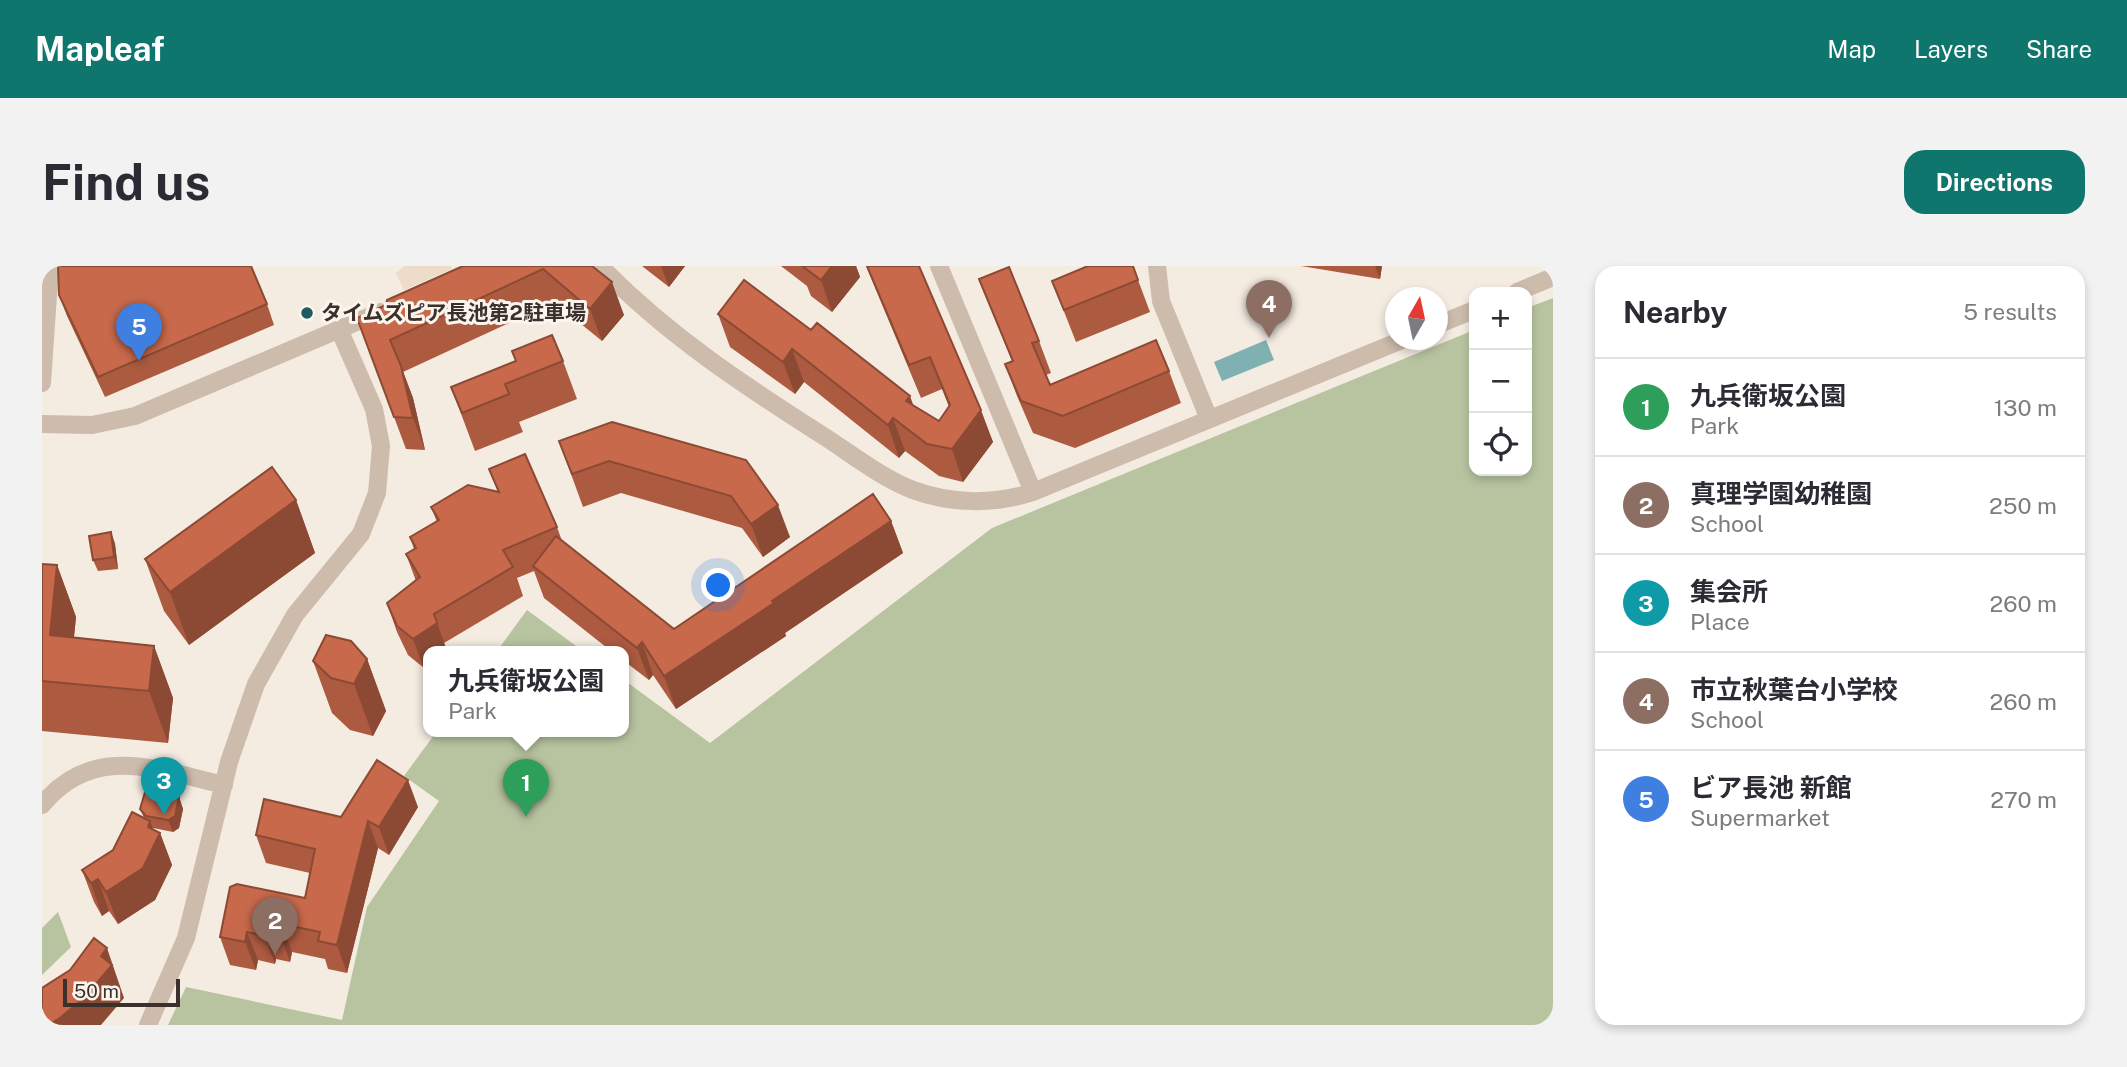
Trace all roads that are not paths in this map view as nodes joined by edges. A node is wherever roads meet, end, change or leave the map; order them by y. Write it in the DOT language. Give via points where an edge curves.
graph roads {
  1 [pos="50,266"];
  2 [pos="600,266"];
  3 [pos="939,266"];
  4 [pos="1157,266"];
  5 [pos="1553,278"];
  6 [pos="1530,287"];
  7 [pos="399,303"];
  8 [pos="1469,312"];
  9 [pos="1448,321"];
  10 [pos="339,329"];
  11 [pos="1385,347"];
  12 [pos="42,383"];
  13 [pos="1209,419"];
  14 [pos="42,424"];
  15 [pos="1033,492"];
  16 [pos="224,785"];
  17 [pos="42,805"];
  18 [pos="148,1025"];
  1 -- 12 [label="street"];
  2 -- 15 [label="street" via="647,312 710,362 898,483 925,494 972,502"];
  3 -- 15 [label="street"];
  4 -- 13 [label="street" via="1161,302"];
  5 -- 6 [label="street"];
  7 -- 10 [label="street"];
  8 -- 9 [label="street"];
  10 -- 14 [label="street" via="135,416 92,425"];
  10 -- 16 [label="street" via="376,419 381,446 377,493 356,540 295,615 263,668"];
  11 -- 13 [label="street"];
  13 -- 15 [label="street"];
  16 -- 17 [label="street" via="121,765 92,769 73,778"];
  16 -- 18 [label="street" via="186,938"];
}
